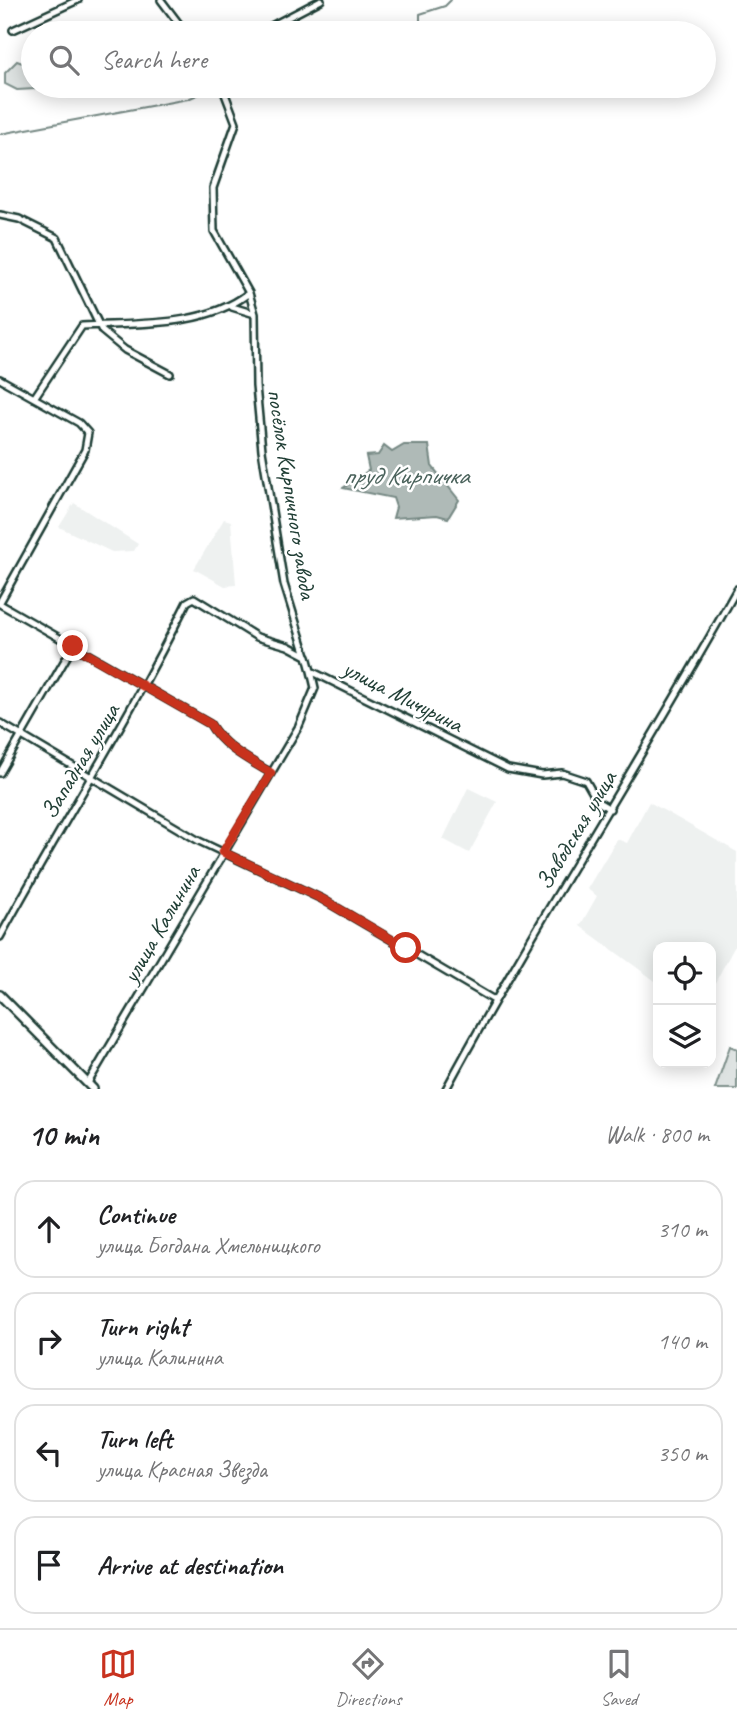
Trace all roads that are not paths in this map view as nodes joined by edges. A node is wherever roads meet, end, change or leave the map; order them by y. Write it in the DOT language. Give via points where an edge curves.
graph roads {
  1 [pos="78,0"];
  2 [pos="161,0"];
  3 [pos="321,0"];
  4 [pos="32,21"];
  5 [pos="177,21"];
  6 [pos="281,21"];
  7 [pos="21,26"];
  8 [pos="13,30"];
  9 [pos="229,98"];
  10 [pos="0,215"];
  11 [pos="249,293"];
  12 [pos="231,307"];
  13 [pos="255,314"];
  14 [pos="100,325"];
  15 [pos="170,374"];
  16 [pos="0,380"];
  17 [pos="34,398"];
  18 [pos="737,589"];
  19 [pos="0,603"];
  20 [pos="73,646"];
  21 [pos="307,656"];
  22 [pos="311,671"];
  23 [pos="145,685"];
  24 [pos="0,723"];
  25 [pos="22,735"];
  26 [pos="0,773"];
  27 [pos="271,773"];
  28 [pos="91,776"];
  29 [pos="610,809"];
  30 [pos="223,852"];
  31 [pos="0,937"];
  32 [pos="0,995"];
  33 [pos="494,1000"];
  34 [pos="90,1086"];
  35 [pos="446,1089"];
  1 -- 4 [label="street"];
  2 -- 5 [label="street"];
  3 -- 6 [label="street"];
  7 -- 8 [label="street"];
  9 -- 11 [label="street, посёлок Кирпичного завода" via="236,123 213,188 214,231"];
  10 -- 14 [label="street" via="57,238"];
  11 -- 12 [label="street"];
  11 -- 13 [label="street, посёлок Кирпичного завода"];
  12 -- 13 [label="street"];
  12 -- 14 [label="street" via="189,318"];
  13 -- 21 [label="street, посёлок Кирпичного завода" via="262,450 284,584"];
  14 -- 15 [label="street" via="125,350"];
  14 -- 17 [label="street" via="82,326"];
  16 -- 17 [label="street"];
  17 -- 19 [label="street" via="88,433 85,450"];
  18 -- 29 [label="street, Заводская улица"];
  19 -- 20 [label="street"];
  20 -- 23 [label="street"];
  20 -- 25 [label="street"];
  21 -- 22 [label="street, улица Мичурина"];
  21 -- 23 [label="street, Западная улица" via="257,637 194,598 187,602"];
  22 -- 27 [label="street, улица Калинина" via="315,688 311,703"];
  22 -- 29 [label="street, улица Мичурина" via="508,769 542,775 562,772 586,781 598,802"];
  23 -- 27 [label="street" via="210,724 233,750"];
  23 -- 28 [label="street, Западная улица"];
  24 -- 25 [label="street"];
  25 -- 26 [label="street"];
  25 -- 28 [label="street"];
  27 -- 30 [label="street, улица Калинина"];
  28 -- 30 [label="street"];
  28 -- 31 [label="street, Западная улица"];
  29 -- 33 [label="street, Заводская улица"];
  30 -- 33 [label="street" via="322,899"];
  30 -- 34 [label="street, улица Калинина"];
  32 -- 34 [label="street"];
  33 -- 35 [label="street, Заводская улица"];
}
